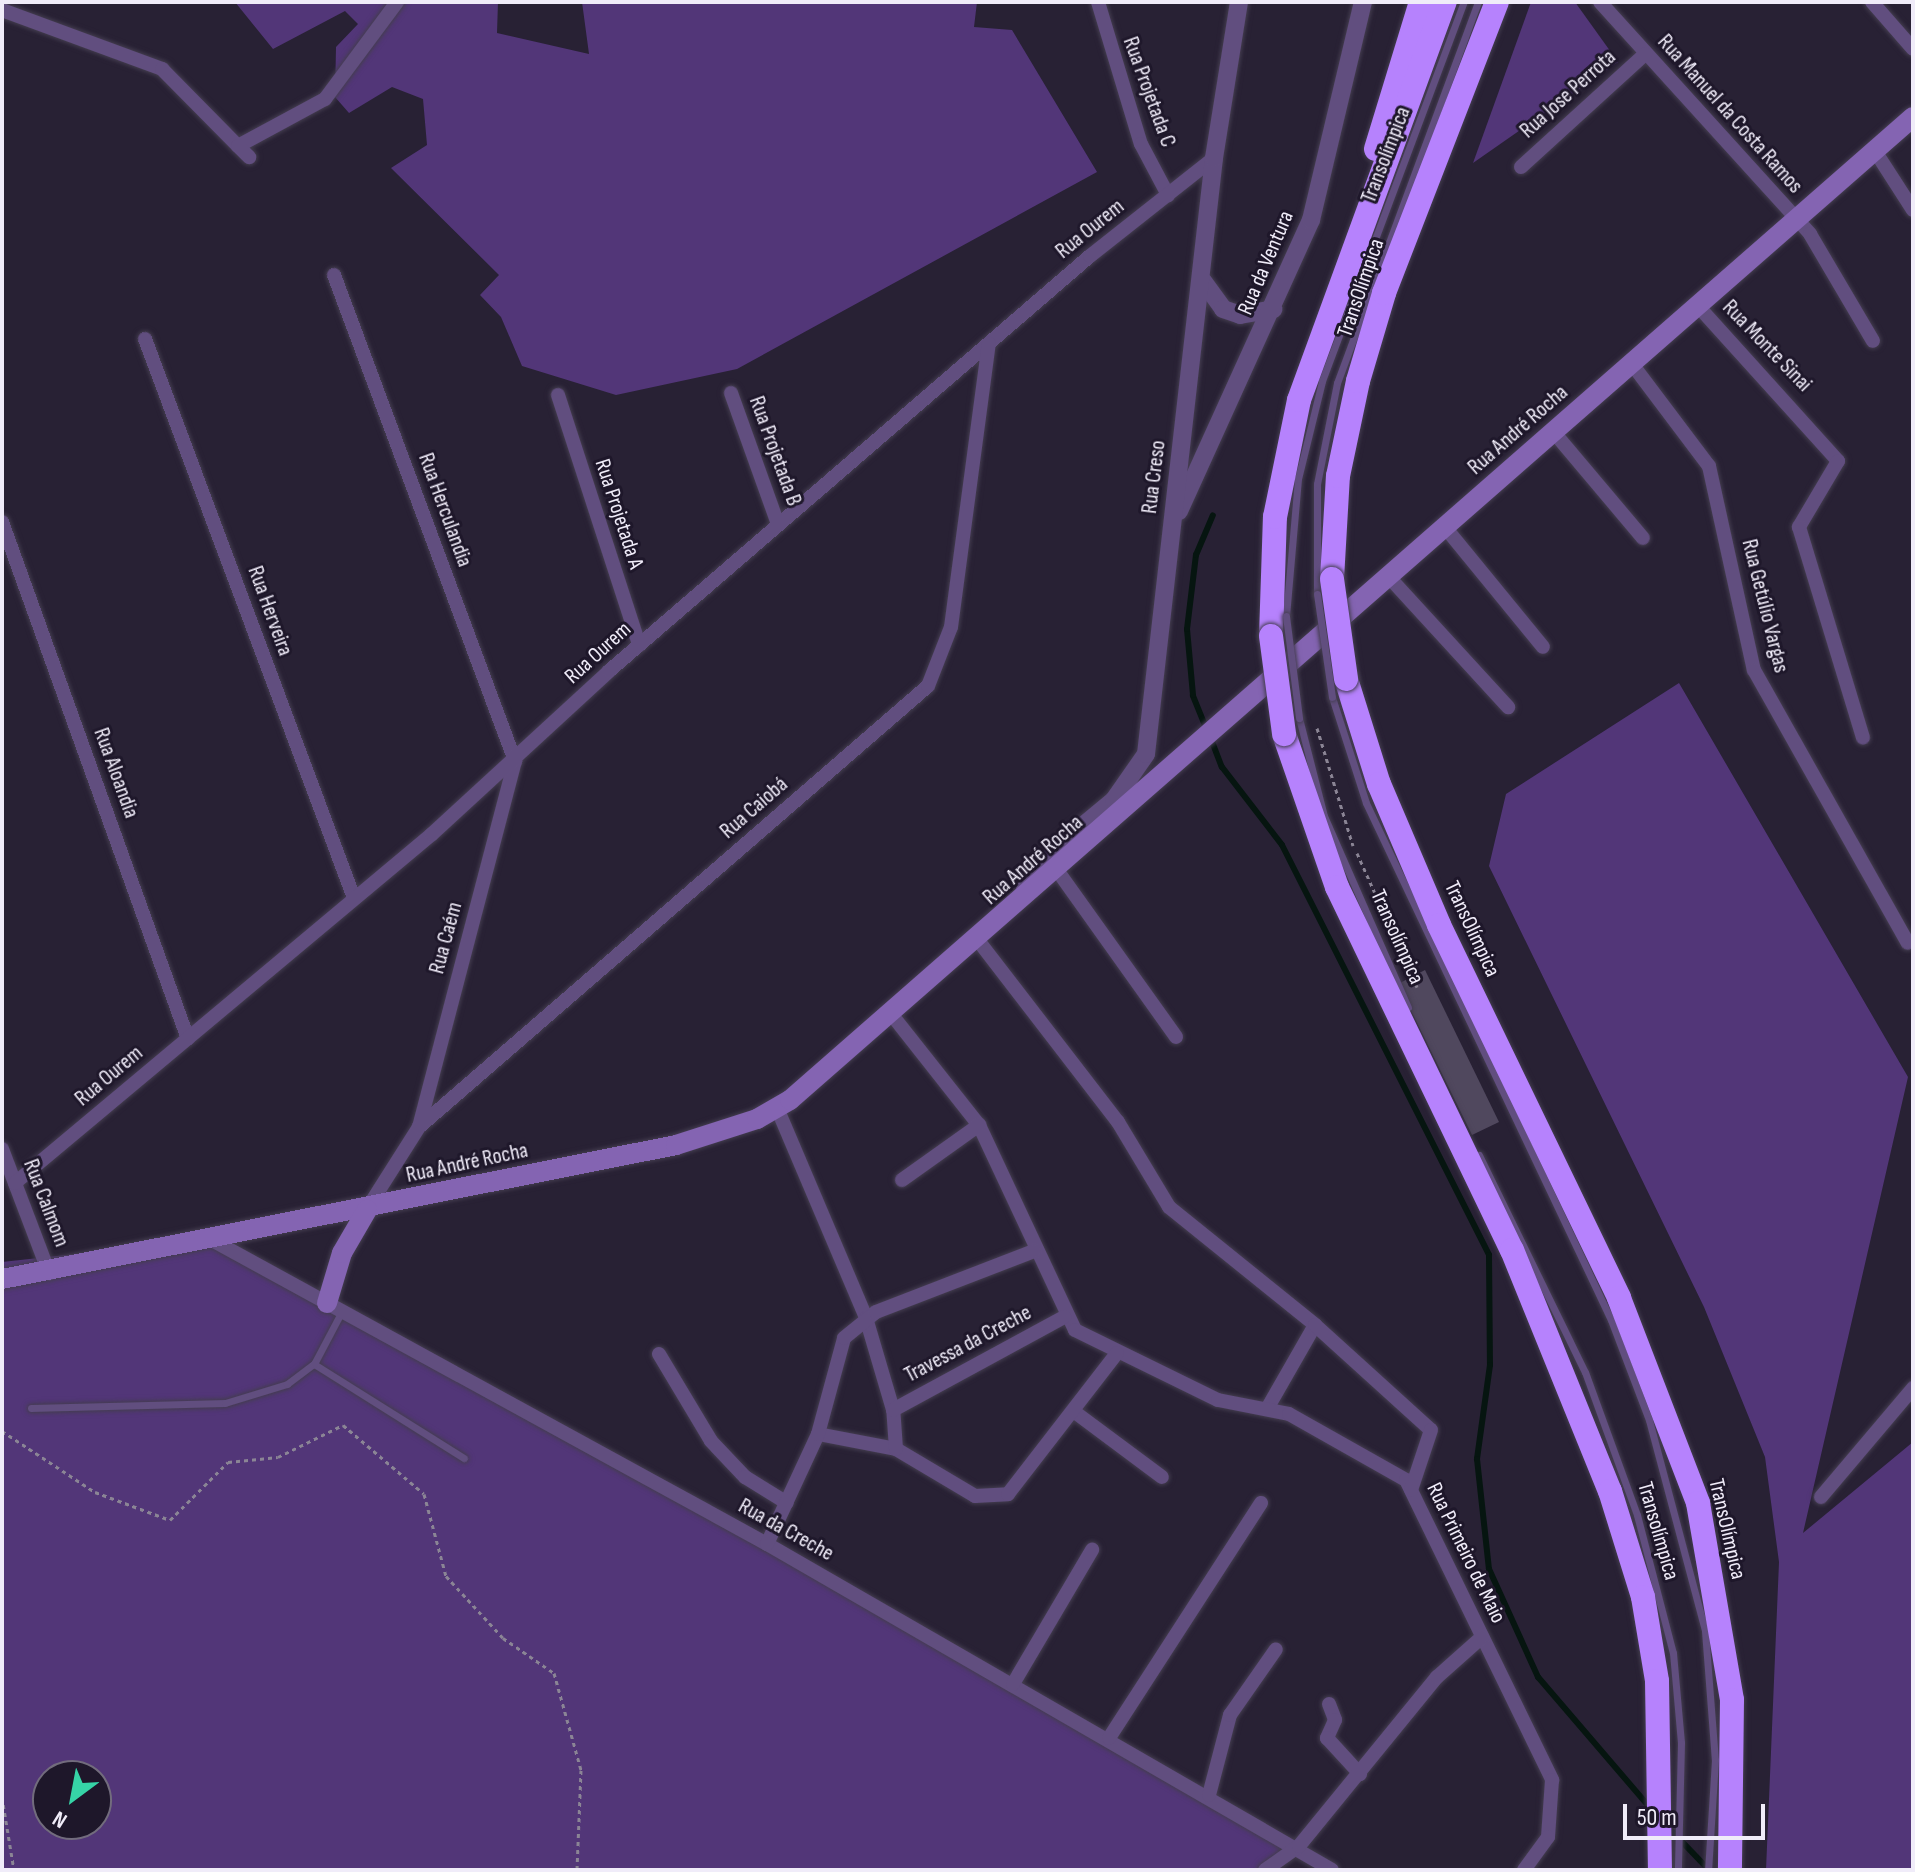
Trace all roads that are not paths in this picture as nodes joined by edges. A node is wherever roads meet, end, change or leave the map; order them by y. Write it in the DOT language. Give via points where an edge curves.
graph roads {
  1 [pos="397,2"];
  2 [pos="1098,2"];
  3 [pos="1239,2"];
  4 [pos="1363,2"];
  5 [pos="1421,2"];
  6 [pos="1445,2"];
  7 [pos="1464,2"];
  8 [pos="1478,2"];
  9 [pos="1497,2"];
  10 [pos="1600,2"];
  11 [pos="1872,2"];
  12 [pos="2,10"];
  13 [pos="1913,49"];
  14 [pos="1645,54"];
  15 [pos="1912,122"];
  16 [pos="238,146"];
  17 [pos="1875,151"];
  18 [pos="249,157"];
  19 [pos="1214,158"];
  20 [pos="1521,167"];
  21 [pos="1168,195"];
  22 [pos="1913,210"];
  23 [pos="1796,220"];
  24 [pos="1352,252"];
  25 [pos="334,275"];
  26 [pos="1203,281"];
  27 [pos="1698,306"];
  28 [pos="1273,309"];
  29 [pos="145,339"];
  30 [pos="1873,341"];
  31 [pos="989,344"];
  32 [pos="1632,364"];
  33 [pos="731,393"];
  34 [pos="558,395"];
  35 [pos="1552,430"];
  36 [pos="2,522"];
  37 [pos="778,524"];
  38 [pos="1444,526"];
  39 [pos="1172,529"];
  40 [pos="1643,538"];
  41 [pos="1388,576"];
  42 [pos="1324,586"];
  43 [pos="639,645"];
  44 [pos="1543,647"];
  45 [pos="1339,688"];
  46 [pos="1508,707"];
  47 [pos="1291,726"];
  48 [pos="1863,737"];
  49 [pos="515,761"];
  50 [pos="1057,870"];
  51 [pos="354,898"];
  52 [pos="1013,908"];
  53 [pos="977,939"];
  54 [pos="1908,943"];
  55 [pos="892,1015"];
  56 [pos="1176,1037"];
  57 [pos="188,1039"];
  58 [pos="777,1108"];
  59 [pos="979,1125"];
  60 [pos="419,1127"];
  61 [pos="2,1149"];
  62 [pos="902,1180"];
  63 [pos="15,1183"];
  64 [pos="367,1210"];
  65 [pos="212,1240"];
  66 [pos="1034,1251"];
  67 [pos="49,1273"];
  68 [pos="2,1279"];
  69 [pos="334,1307"];
  70 [pos="1064,1317"];
  71 [pos="866,1318"];
  72 [pos="1315,1325"];
  73 [pos="1117,1353"];
  74 [pos="659,1354"];
  75 [pos="314,1364"];
  76 [pos="1913,1388"];
  77 [pos="1268,1407"];
  78 [pos="31,1408"];
  79 [pos="893,1410"];
  80 [pos="1076,1413"];
  81 [pos="818,1434"];
  82 [pos="896,1449"];
  83 [pos="464,1458"];
  84 [pos="1162,1477"];
  85 [pos="1411,1490"];
  86 [pos="1821,1497"];
  87 [pos="787,1503"];
  88 [pos="1261,1503"];
  89 [pos="767,1544"];
  90 [pos="1092,1550"];
  91 [pos="1482,1637"];
  92 [pos="1276,1649"];
  93 [pos="1013,1684"];
  94 [pos="1329,1704"];
  95 [pos="1109,1738"];
  96 [pos="1360,1774"];
  97 [pos="1209,1795"];
  98 [pos="1299,1846"];
  99 [pos="1265,1870"];
  100 [pos="1332,1870"];
  101 [pos="1524,1870"];
  102 [pos="1660,1870"];
  103 [pos="1678,1870"];
  104 [pos="1708,1870"];
  105 [pos="1730,1870"];
  1 -- 16 [label="street" via="325,99"];
  2 -- 21 [label="street, Rua Projetada C" via="1141,144"];
  3 -- 19 [label="street, Rua Creso"];
  4 -- 28 [label="street, Rua da Ventura" via="1325,179"];
  5 -- 24 [label="highway"];
  6 -- 24 [label="highway, TransOlímpica"];
  7 -- 47 [label="lane, Transolímpica, bridge" via="1322,381 1298,479 1286,616"];
  8 -- 42 [label="lane, Transolímpica" via="1337,383 1317,484"];
  9 -- 42 [label="highway, TransOlímpica" via="1384,293 1338,476"];
  10 -- 14 [label="street, Rua Manuel da Costa Ramos"];
  11 -- 13 [label="street"];
  12 -- 16 [label="street" via="162,69"];
  14 -- 20 [label="street, Rua Jose Perrota"];
  14 -- 23 [label="street, Rua Manuel da Costa Ramos"];
  15 -- 17 [label="main road, Rua André Rocha"];
  16 -- 18 [label="street"];
  17 -- 22 [label="street"];
  17 -- 23 [label="main road, Rua André Rocha"];
  19 -- 21 [label="street, Rua Ourem"];
  19 -- 26 [label="street, Rua Creso"];
  21 -- 31 [label="street, Rua Ourem"];
  23 -- 27 [label="main road, Rua André Rocha"];
  23 -- 30 [label="street, Rua Manuel da Costa Ramos"];
  24 -- 47 [label="highway, TransOlímpica, bridge" via="1282,467 1271,636"];
  25 -- 49 [label="street, Rua Herculandia"];
  26 -- 28 [label="street" via="1223,309 1240,315"];
  26 -- 39 [label="street, Rua Creso"];
  27 -- 32 [label="main road, Rua André Rocha"];
  27 -- 48 [label="street, Rua Monte Sinai" via="1805,416 1838,461 1806,508 1802,550"];
  28 -- 39 [label="street, Rua da Ventura"];
  29 -- 51 [label="street, Rua Herveira"];
  31 -- 37 [label="street, Rua Ourem"];
  31 -- 60 [label="street, Rua Caiobá" via="951,627 928,686"];
  32 -- 35 [label="main road, Rua André Rocha"];
  32 -- 54 [label="street, Rua Getúlio Vargas" via="1709,466 1754,670"];
  33 -- 37 [label="street, Rua Projetada B"];
  34 -- 43 [label="street, Rua Projetada A"];
  35 -- 38 [label="main road, Rua André Rocha"];
  35 -- 40 [label="street"];
  36 -- 57 [label="street, Rua Aloandia"];
  37 -- 43 [label="street, Rua Ourem"];
  38 -- 41 [label="main road, Rua André Rocha"];
  38 -- 44 [label="street"];
  39 -- 52 [label="street, Rua Creso" via="1146,754 1114,800 1042,864"];
  41 -- 46 [label="street"];
  41 -- 50 [label="main road, Rua André Rocha"];
  42 -- 45 [label="highway, TransOlímpica, bridge"];
  43 -- 49 [label="street, Rua Ourem"];
  45 -- 104 [label="lane, Transolímpica" via="1366,803 1611,1320 1649,1420 1705,1631 1715,1760"];
  45 -- 105 [label="highway, TransOlímpica" via="1439,925 1619,1298 1698,1503 1732,1700"];
  47 -- 102 [label="highway, TransOlímpica" via="1337,887 1512,1250 1610,1491 1643,1597 1657,1681"];
  47 -- 103 [label="lane, Transolímpica" via="1324,816 1459,1116 1555,1305 1637,1515 1673,1653 1681,1743"];
  49 -- 51 [label="street, Rua Ourem"];
  49 -- 60 [label="street, Rua Caém"];
  50 -- 52 [label="main road, Rua André Rocha"];
  50 -- 56 [label="street"];
  51 -- 57 [label="street, Rua Ourem"];
  52 -- 53 [label="main road, Rua André Rocha"];
  53 -- 55 [label="main road, Rua André Rocha"];
  53 -- 72 [label="street" via="1118,1122 1169,1207"];
  55 -- 58 [label="main road, Rua André Rocha"];
  55 -- 59 [label="street, Rua Primeiro de Maio"];
  57 -- 63 [label="street, Rua Ourem"];
  58 -- 64 [label="main road, Rua André Rocha" via="676,1145"];
  58 -- 71 [label="street"];
  59 -- 62 [label="street"];
  59 -- 66 [label="street, Rua Primeiro de Maio"];
  60 -- 64 [label="street, Rua Caiobá"];
  61 -- 63 [label="street, Rua Calmom"];
  63 -- 67 [label="street, Rua Calmom"];
  64 -- 65 [label="main road, Rua André Rocha"];
  64 -- 69 [label="main road" via="342,1253"];
  65 -- 67 [label="main road, Rua André Rocha"];
  65 -- 69 [label="street, Rua da Creche"];
  66 -- 70 [label="street, Rua Primeiro de Maio"];
  66 -- 71 [label="street"];
  67 -- 68 [label="main road, Rua André Rocha"];
  69 -- 75 [label="lane"];
  69 -- 89 [label="street, Rua da Creche"];
  70 -- 73 [label="street, Rua Primeiro de Maio" via="1087,1341"];
  70 -- 79 [label="street, Travessa da Creche"];
  71 -- 79 [label="street"];
  71 -- 81 [label="street" via="838,1348"];
  72 -- 77 [label="street"];
  72 -- 85 [label="street" via="1431,1430"];
  73 -- 77 [label="street, Rua Primeiro de Maio" via="1163,1368 1218,1400"];
  73 -- 80 [label="street"];
  74 -- 87 [label="street" via="721,1452"];
  75 -- 78 [label="lane" via="287,1384 225,1403"];
  75 -- 83 [label="lane"];
  76 -- 86 [label="street"];
  77 -- 85 [label="street, Rua Primeiro de Maio" via="1392,1469"];
  79 -- 82 [label="street, Travessa da Creche"];
  80 -- 82 [label="street" via="1020,1484 994,1498 947,1483"];
  80 -- 84 [label="street"];
  81 -- 82 [label="street"];
  81 -- 87 [label="street"];
  85 -- 91 [label="street, Rua Primeiro de Maio"];
  87 -- 89 [label="street"];
  88 -- 95 [label="street"];
  89 -- 93 [label="street, Rua da Creche"];
  90 -- 93 [label="street"];
  91 -- 96 [label="street" via="1437,1677"];
  91 -- 101 [label="street, Rua Primeiro de Maio" via="1552,1780 1548,1837"];
  92 -- 97 [label="street" via="1230,1715"];
  93 -- 95 [label="street, Rua da Creche"];
  94 -- 96 [label="street" via="1335,1720 1327,1738"];
  95 -- 97 [label="street, Rua da Creche"];
  96 -- 98 [label="street"];
  97 -- 98 [label="street, Rua da Creche"];
  98 -- 99 [label="street"];
  98 -- 100 [label="street, Rua da Creche"];
}
